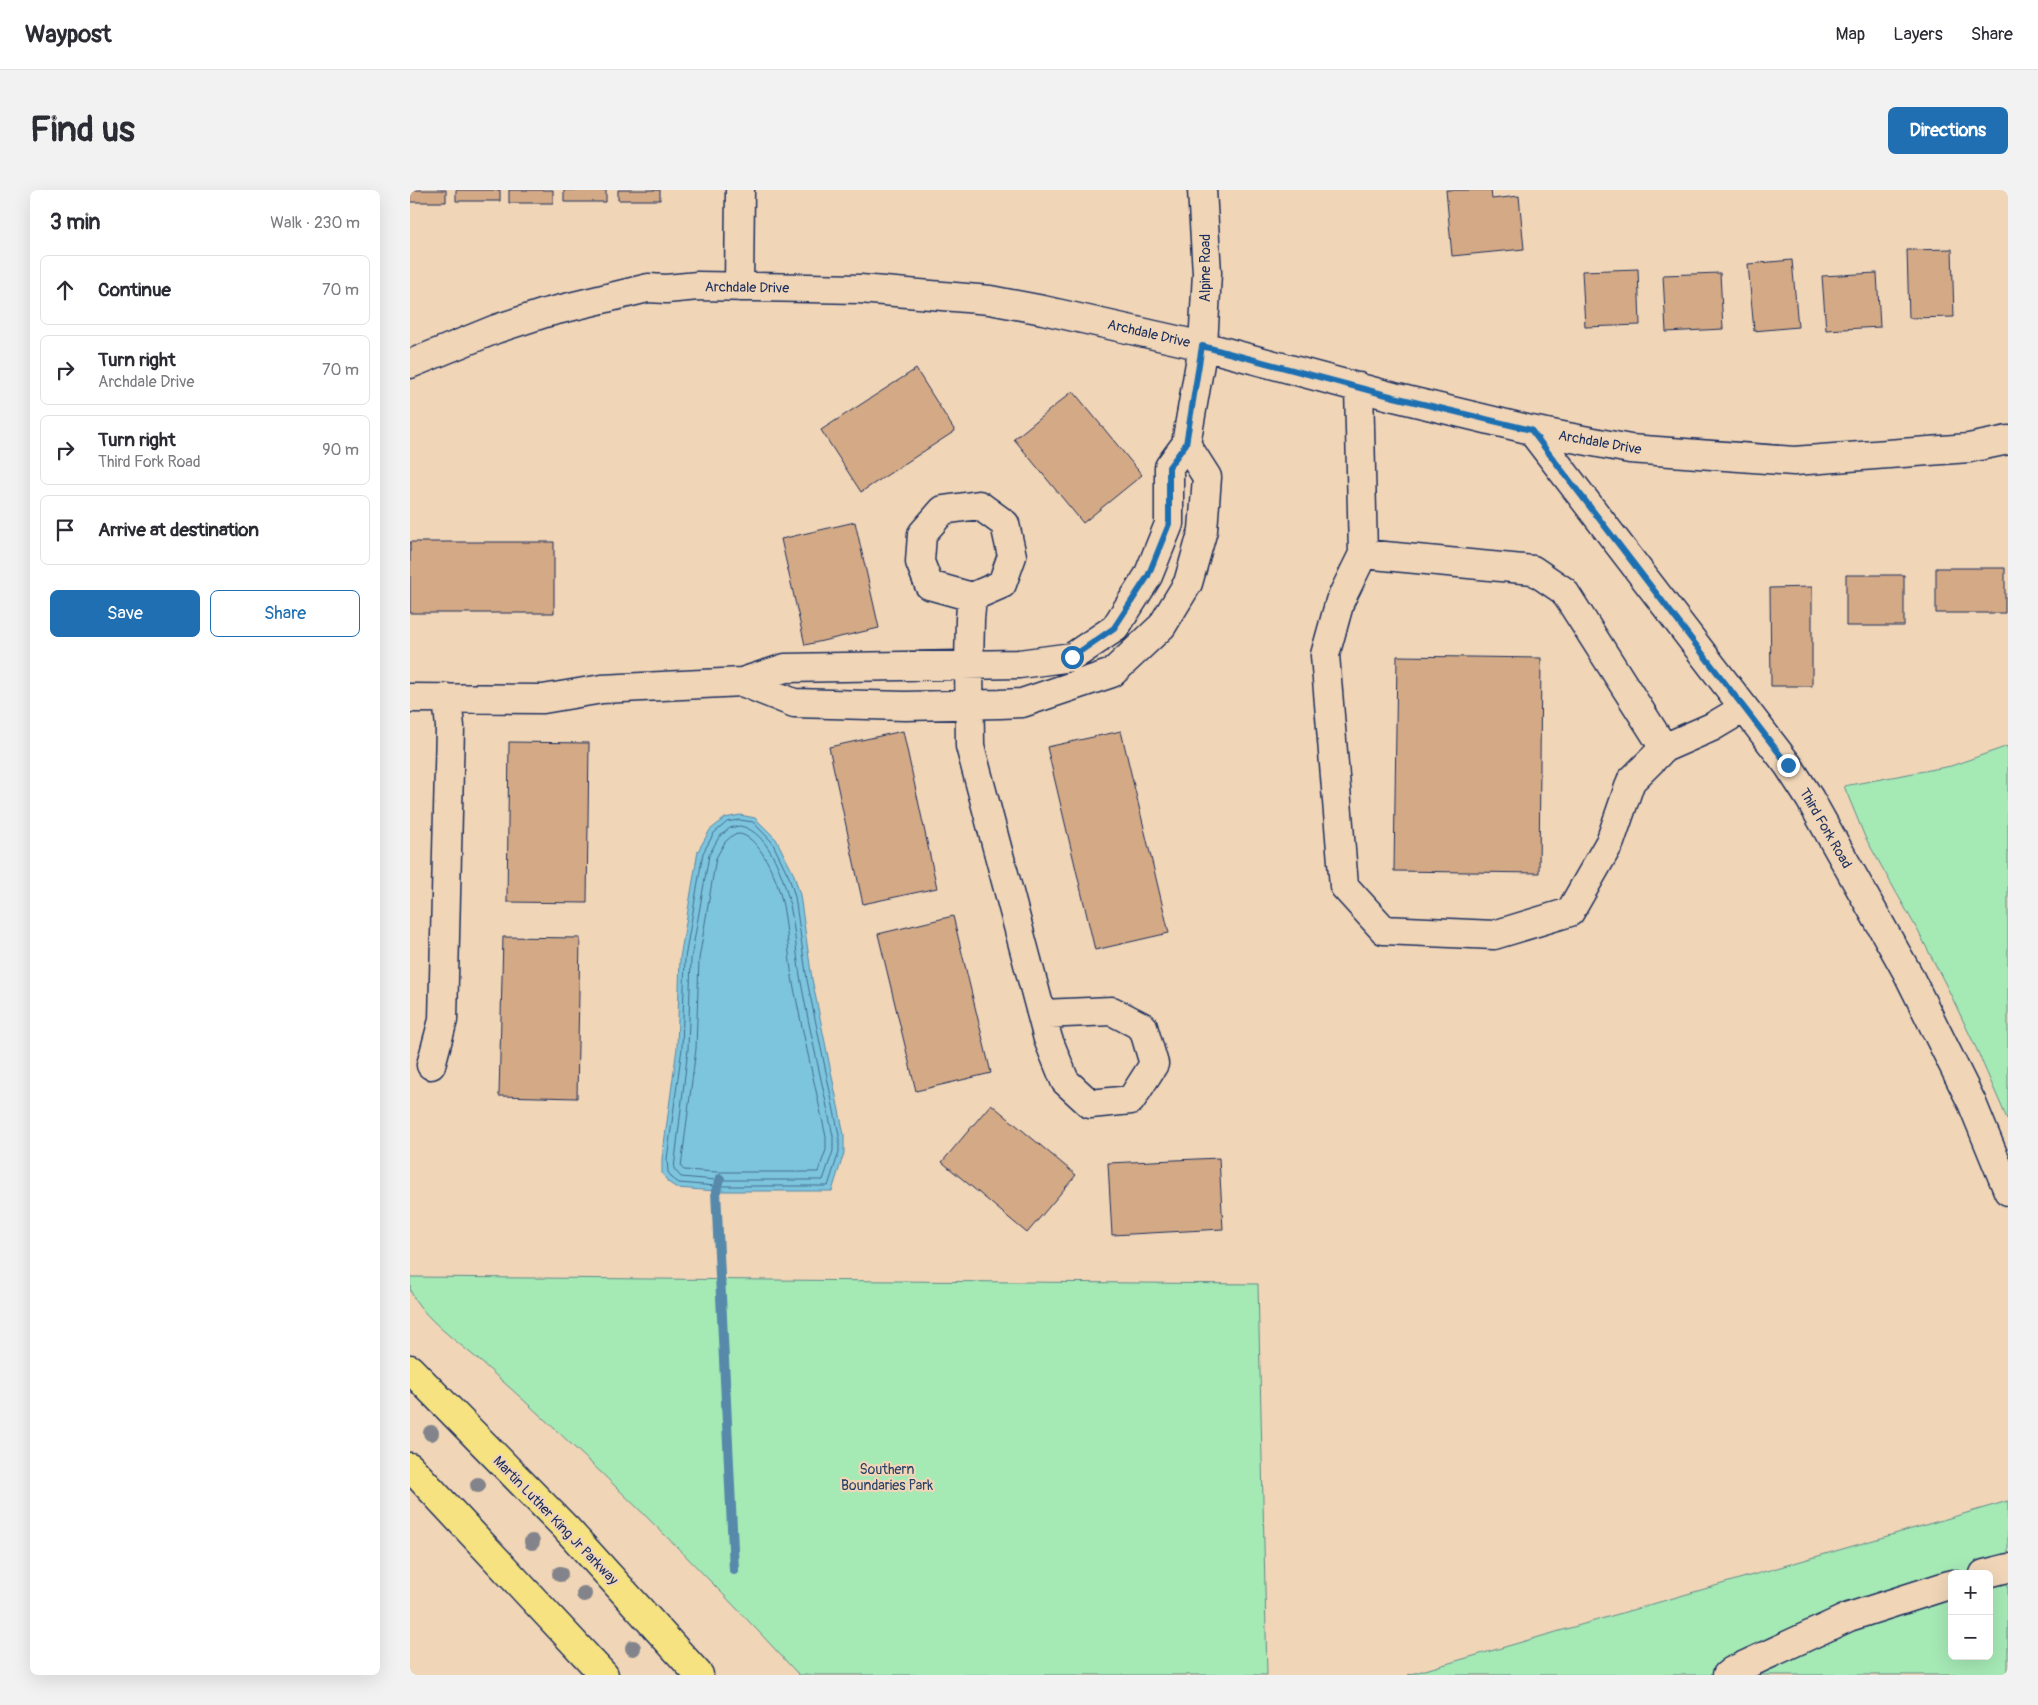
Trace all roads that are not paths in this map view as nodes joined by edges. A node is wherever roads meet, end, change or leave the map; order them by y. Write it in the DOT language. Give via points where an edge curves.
graph roads {
  1 [pos="740,190"];
  2 [pos="1202,190"];
  3 [pos="739,287"];
  4 [pos="1202,346"];
  5 [pos="410,364"];
  6 [pos="1359,387"];
  7 [pos="1531,430"];
  8 [pos="2008,440"];
  9 [pos="1186,444"];
  10 [pos="1363,554"];
  11 [pos="972,597"];
  12 [pos="969,665"];
  13 [pos="742,682"];
  14 [pos="410,698"];
  15 [pos="447,698"];
  16 [pos="969,704"];
  17 [pos="1744,708"];
  18 [pos="1664,748"];
  19 [pos="1042,1014"];
  20 [pos="431,1065"];
  21 [pos="2008,1191"];
  22 [pos="410,1369"];
  23 [pos="410,1467"];
  24 [pos="2008,1568"];
  25 [pos="1993,1572"];
  26 [pos="1948,1585"];
  27 [pos="604,1675"];
  28 [pos="699,1675"];
  29 [pos="1727,1675"];
  1 -- 3 [label="street"];
  2 -- 4 [label="street, Alpine Road" via="1207,273"];
  3 -- 4 [label="street, Archdale Drive" via="860,290 990,300"];
  3 -- 5 [label="street, Archdale Drive" via="648,288 504,326"];
  4 -- 6 [label="street, Archdale Drive"];
  4 -- 9 [label="street, Alpine Road"];
  6 -- 7 [label="street, Archdale Drive"];
  6 -- 10 [label="street"];
  7 -- 8 [label="street, Archdale Drive" via="1630,449 1794,461 1969,448"];
  7 -- 17 [label="street, Third Fork Road"];
  9 -- 12 [label="street" via="1169,467 1169,524 1148,576 1114,628 1072,657 1020,664"];
  9 -- 16 [label="street" via="1207,477 1203,530 1188,583 1162,626 1112,673 1022,703"];
  10 -- 18 [label="street" via="1533,570 1564,591"];
  10 -- 18 [label="street" via="1340,601 1326,655 1344,886 1384,930 1494,935 1570,912 1610,842 1632,781"];
  11 -- 12 [label="street"];
  12 -- 13 [label="street" via="785,668"];
  12 -- 16 [label="street"];
  13 -- 15 [label="street" via="602,689 543,699"];
  13 -- 16 [label="street" via="794,703"];
  14 -- 15 [label="street"];
  15 -- 20 [label="street" via="450,727 443,1020"];
  16 -- 19 [label="street" via="970,746"];
  17 -- 18 [label="street" via="1712,727"];
  17 -- 21 [label="street, Third Fork Road" via="1810,799 1907,972 1972,1103"];
  22 -- 28 [label="main road, Martin Luther King Jr Parkway" via="566,1528"];
  23 -- 27 [label="main road"];
  24 -- 25 [label="street"];
  26 -- 29 [label="street" via="1849,1617"];
}
